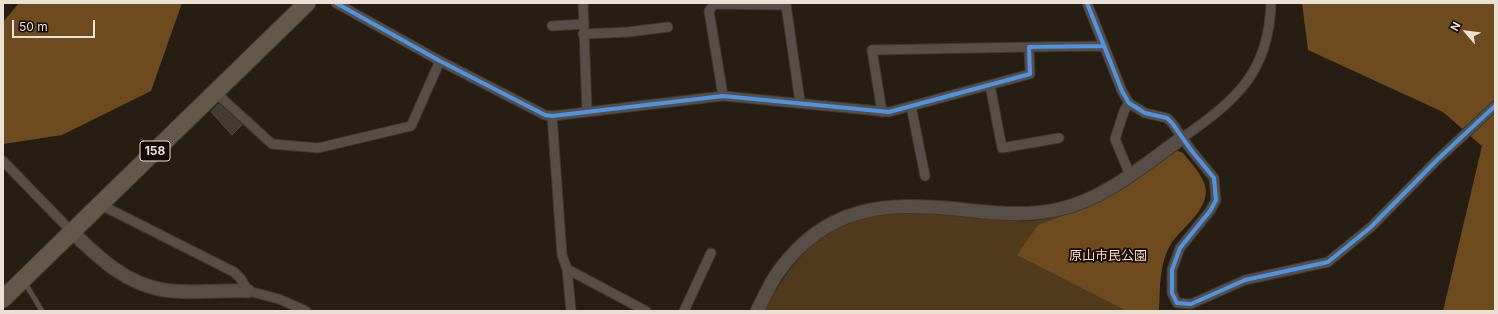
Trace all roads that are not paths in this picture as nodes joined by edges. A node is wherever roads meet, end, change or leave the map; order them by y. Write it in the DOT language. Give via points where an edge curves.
graph roads {
  1 [pos="307,3"];
  2 [pos="336,3"];
  3 [pos="583,3"];
  4 [pos="1087,3"];
  5 [pos="1271,3"];
  6 [pos="746,4"];
  7 [pos="584,24"];
  8 [pos="552,26"];
  9 [pos="668,27"];
  10 [pos="584,34"];
  11 [pos="1104,46"];
  12 [pos="1029,47"];
  13 [pos="440,61"];
  14 [pos="990,85"];
  15 [pos="215,92"];
  16 [pos="723,96"];
  17 [pos="800,102"];
  18 [pos="1129,103"];
  19 [pos="911,106"];
  20 [pos="1495,106"];
  21 [pos="587,112"];
  22 [pos="882,112"];
  23 [pos="552,116"];
  24 [pos="1059,138"];
  25 [pos="1182,138"];
  26 [pos="3,162"];
  27 [pos="1130,175"];
  28 [pos="925,176"];
  29 [pos="101,205"];
  30 [pos="72,232"];
  31 [pos="711,253"];
  32 [pos="567,269"];
  33 [pos="23,280"];
  34 [pos="248,291"];
  35 [pos="3,299"];
  36 [pos="42,311"];
  37 [pos="306,311"];
  38 [pos="571,311"];
  39 [pos="646,311"];
  40 [pos="684,311"];
  41 [pos="757,311"];
  1 -- 15 [label="highway, 158"];
  2 -- 13 [label="street"];
  3 -- 7 [label="street"];
  4 -- 11 [label="street"];
  5 -- 25 [label="street" via="1264,48 1243,89 1219,111"];
  6 -- 16 [label="street" via="714,4 709,11"];
  6 -- 17 [label="street" via="786,5"];
  7 -- 8 [label="street"];
  7 -- 10 [label="street"];
  9 -- 10 [label="street"];
  10 -- 21 [label="street"];
  11 -- 12 [label="street"];
  11 -- 18 [label="street"];
  12 -- 14 [label="street" via="1030,74"];
  12 -- 22 [label="street" via="872,50"];
  13 -- 15 [label="street" via="411,126 318,148 272,144"];
  13 -- 23 [label="street" via="545,115"];
  14 -- 19 [label="street"];
  14 -- 24 [label="street" via="1002,148"];
  15 -- 29 [label="highway, 158"];
  16 -- 17 [label="street"];
  16 -- 21 [label="street"];
  17 -- 22 [label="street"];
  18 -- 25 [label="street" via="1145,113 1167,118"];
  18 -- 27 [label="street" via="1115,139"];
  19 -- 22 [label="street"];
  19 -- 28 [label="street"];
  20 -- 25 [label="street" via="1436,160 1372,227 1328,262 1245,280 1191,304 1177,303 1172,293 1172,270 1180,248 1216,200 1216,188 1214,178"];
  21 -- 23 [label="street"];
  23 -- 32 [label="street" via="562,255"];
  25 -- 27 [label="street"];
  26 -- 30 [label="street"];
  27 -- 41 [label="street" via="1077,204 1045,212 992,212 924,206 888,207 844,218 814,235 789,258 778,272"];
  29 -- 30 [label="highway, 158"];
  29 -- 34 [label="street" via="234,272"];
  30 -- 33 [label="highway, 158"];
  30 -- 34 [label="street" via="119,273 149,286 165,290"];
  31 -- 40 [label="street"];
  32 -- 38 [label="street"];
  32 -- 39 [label="street"];
  33 -- 35 [label="highway, 158"];
  33 -- 36 [label="lane"];
  34 -- 37 [label="street" via="280,299"];
}
